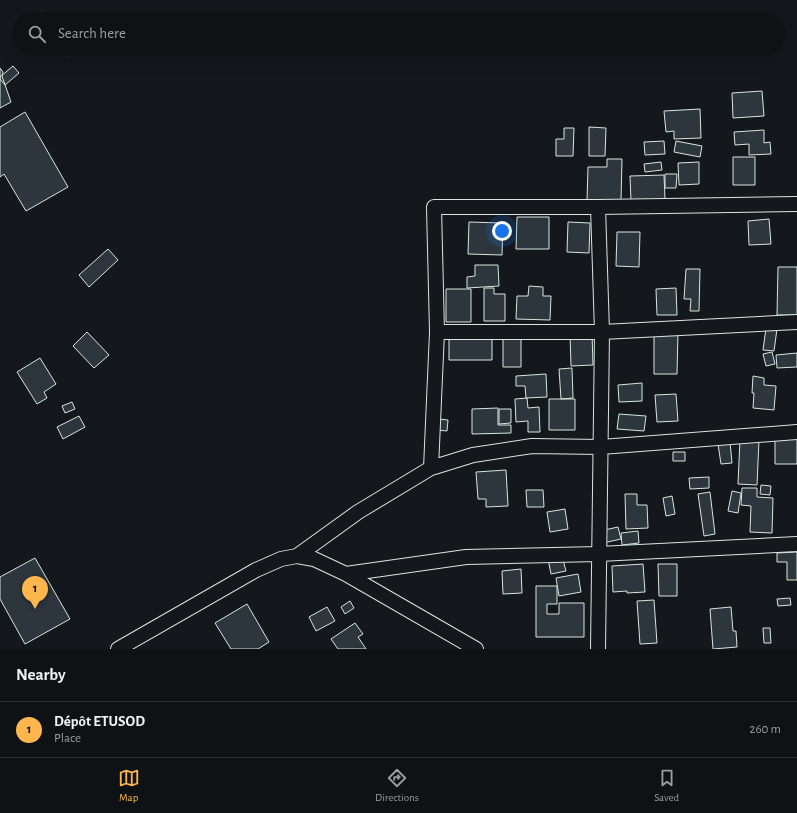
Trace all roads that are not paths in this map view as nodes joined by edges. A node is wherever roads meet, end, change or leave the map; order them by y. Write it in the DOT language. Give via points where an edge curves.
graph roads {
  1 [pos="797,204"];
  2 [pos="598,207"];
  3 [pos="797,322"];
  4 [pos="437,332"];
  5 [pos="602,332"];
  6 [pos="797,432"];
  7 [pos="600,446"];
  8 [pos="431,468"];
  9 [pos="797,544"];
  10 [pos="599,554"];
  11 [pos="297,556"];
  12 [pos="346,574"];
  13 [pos="118,649"];
  14 [pos="476,649"];
  15 [pos="598,649"];
  1 -- 2 [label="street"];
  2 -- 4 [label="street" via="434,207"];
  2 -- 5 [label="street"];
  3 -- 5 [label="street"];
  4 -- 5 [label="street"];
  4 -- 8 [label="street"];
  5 -- 7 [label="street"];
  6 -- 7 [label="street"];
  7 -- 8 [label="street" via="532,446 473,455"];
  7 -- 10 [label="street"];
  8 -- 11 [label="street" via="358,512"];
  9 -- 10 [label="street"];
  10 -- 12 [label="street" via="466,557"];
  10 -- 15 [label="street"];
  11 -- 12 [label="street" via="314,559"];
  11 -- 13 [label="street" via="280,559 256,570"];
  12 -- 14 [label="street"];
}
